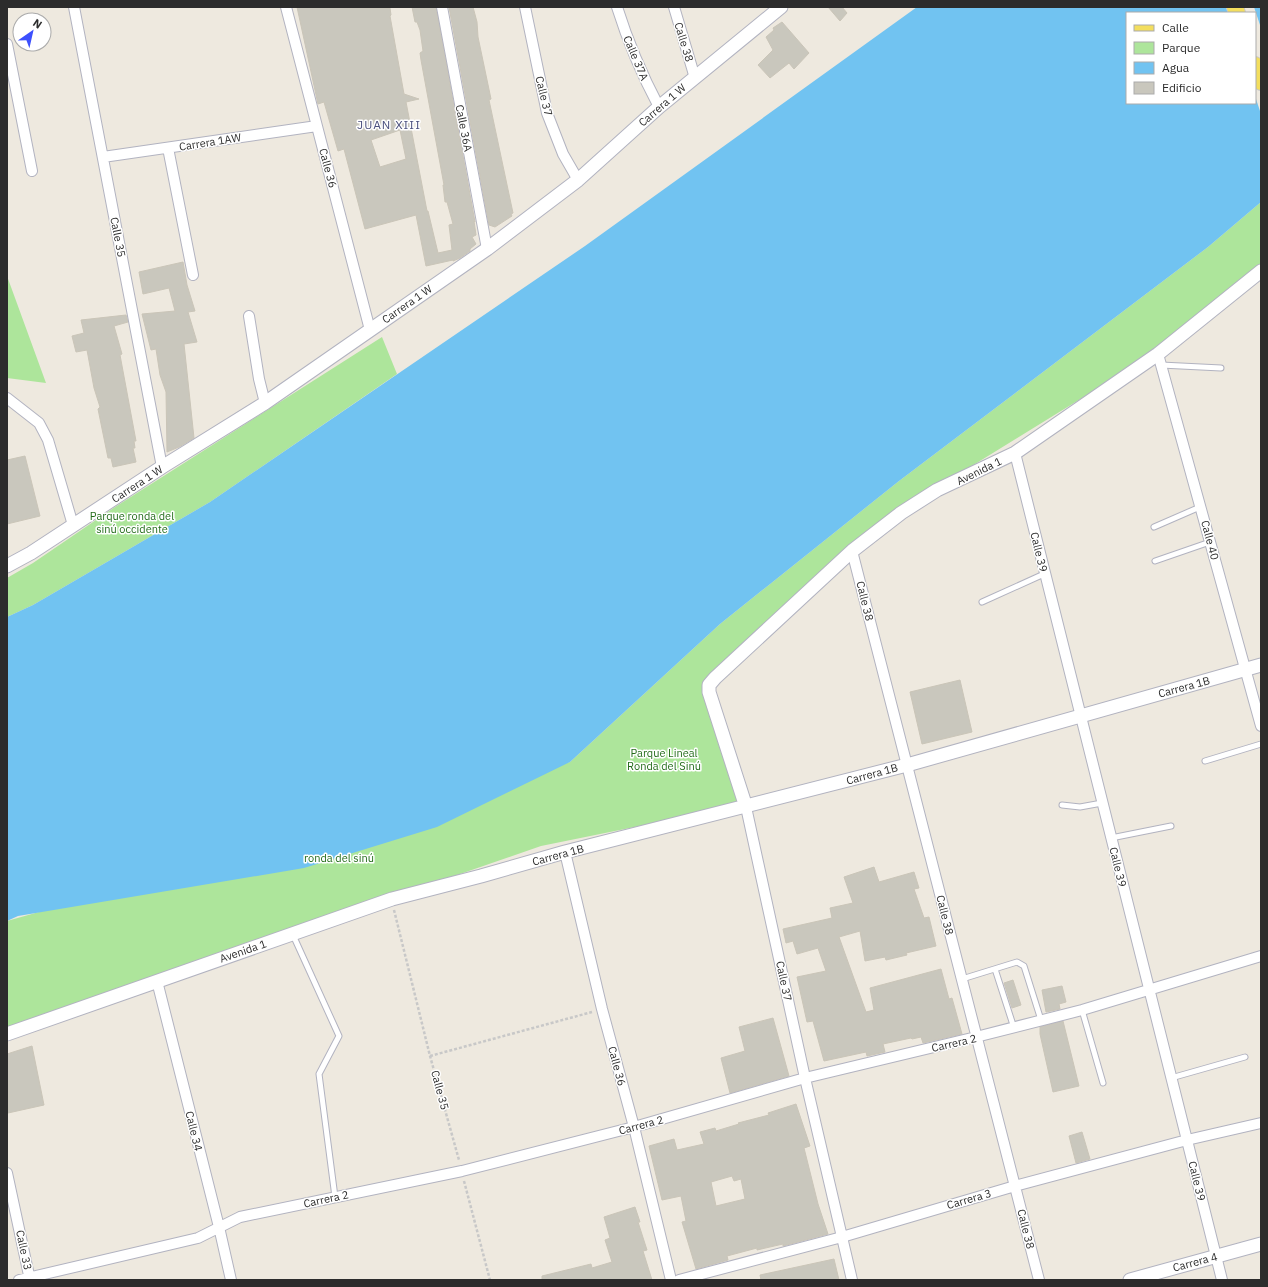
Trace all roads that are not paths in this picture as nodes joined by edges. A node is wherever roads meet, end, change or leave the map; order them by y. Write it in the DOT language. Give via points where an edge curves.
graph roads {
  1 [pos="286,7"];
  2 [pos="442,7"];
  3 [pos="524,7"];
  4 [pos="617,7"];
  5 [pos="674,7"];
  6 [pos="781,7"];
  7 [pos="77,8"];
  8 [pos="7,44"];
  9 [pos="1256,68"];
  10 [pos="695,78"];
  11 [pos="1261,82"];
  12 [pos="659,107"];
  13 [pos="317,126"];
  14 [pos="168,148"];
  15 [pos="103,157"];
  16 [pos="32,171"];
  17 [pos="578,180"];
  18 [pos="487,249"];
  19 [pos="1261,271"];
  20 [pos="193,275"];
  21 [pos="249,316"];
  22 [pos="370,330"];
  23 [pos="1160,360"];
  24 [pos="1221,368"];
  25 [pos="7,398"];
  26 [pos="265,403"];
  27 [pos="1015,453"];
  28 [pos="162,467"];
  29 [pos="1200,507"];
  30 [pos="73,525"];
  31 [pos="1154,527"];
  32 [pos="1210,542"];
  33 [pos="852,551"];
  34 [pos="1155,561"];
  35 [pos="7,566"];
  36 [pos="1044,574"];
  37 [pos="982,602"];
  38 [pos="1261,666"];
  39 [pos="1245,670"];
  40 [pos="709,685"];
  41 [pos="1080,715"];
  42 [pos="1261,726"];
  43 [pos="1261,744"];
  44 [pos="1205,761"];
  45 [pos="907,765"];
  46 [pos="1102,803"];
  47 [pos="1062,805"];
  48 [pos="746,806"];
  49 [pos="1171,826"];
  50 [pos="1111,838"];
  51 [pos="565,852"];
  52 [pos="481,876"];
  53 [pos="293,934"];
  54 [pos="1261,956"];
  55 [pos="995,969"];
  56 [pos="962,979"];
  57 [pos="157,981"];
  58 [pos="1149,989"];
  59 [pos="1082,1010"];
  60 [pos="1041,1020"];
  61 [pos="1014,1028"];
  62 [pos="7,1034"];
  63 [pos="976,1037"];
  64 [pos="1245,1057"];
  65 [pos="805,1078"];
  66 [pos="1171,1078"];
  67 [pos="1103,1083"];
  68 [pos="1261,1123"];
  69 [pos="634,1127"];
  70 [pos="1187,1140"];
  71 [pos="7,1173"];
  72 [pos="1014,1186"];
  73 [pos="336,1197"];
  74 [pos="219,1227"];
  75 [pos="842,1237"];
  76 [pos="1261,1244"];
  77 [pos="1216,1256"];
  78 [pos="30,1279"];
  79 [pos="19,1280"];
  80 [pos="231,1280"];
  81 [pos="671,1280"];
  82 [pos="679,1280"];
  83 [pos="852,1280"];
  84 [pos="1039,1280"];
  85 [pos="1130,1280"];
  86 [pos="1222,1280"];
  1 -- 13 [label="street, Calle 36"];
  2 -- 18 [label="street, Calle 36A"];
  3 -- 17 [label="street, Calle 37" via="547,113 563,154"];
  4 -- 12 [label="street, Calle 37A" via="627,38"];
  5 -- 10 [label="street, Calle 38"];
  6 -- 10 [label="street, Carrera 1 W"];
  7 -- 15 [label="street, Calle 35"];
  8 -- 16 [label="street"];
  9 -- 11 [label="main road"];
  10 -- 12 [label="street, Carrera 1 W"];
  12 -- 17 [label="street, Carrera 1 W"];
  13 -- 14 [label="street, Carrera 1AW"];
  13 -- 22 [label="street, Calle 36"];
  14 -- 15 [label="street, Carrera 1AW"];
  14 -- 20 [label="street"];
  15 -- 28 [label="street, Calle 35"];
  17 -- 18 [label="street, Carrera 1 W"];
  18 -- 22 [label="street, Carrera 1 W"];
  19 -- 23 [label="street, Avenida 1"];
  21 -- 26 [label="street"];
  22 -- 26 [label="street, Carrera 1 W"];
  23 -- 24 [label="lane"];
  23 -- 27 [label="street, Avenida 1"];
  23 -- 29 [label="street, Calle 40"];
  25 -- 30 [label="street" via="39,423 48,440"];
  26 -- 28 [label="street, Carrera 1 W"];
  27 -- 33 [label="street, Avenida 1" via="937,490 901,513"];
  27 -- 36 [label="street, Calle 39"];
  28 -- 30 [label="street, Carrera 1 W"];
  29 -- 31 [label="lane"];
  29 -- 32 [label="street, Calle 40"];
  30 -- 35 [label="street, Carrera 1 W"];
  32 -- 34 [label="lane"];
  32 -- 39 [label="street, Calle 40"];
  33 -- 40 [label="street, Avenida 1"];
  33 -- 45 [label="street, Calle 38"];
  36 -- 37 [label="lane"];
  36 -- 41 [label="street, Calle 39"];
  38 -- 39 [label="street, Carrera 1B"];
  39 -- 41 [label="street, Carrera 1B"];
  39 -- 42 [label="street, Calle 40"];
  40 -- 48 [label="street, Calle 37" via="709,692"];
  41 -- 45 [label="street, Carrera 1B"];
  41 -- 46 [label="street, Calle 39"];
  43 -- 44 [label="lane"];
  45 -- 48 [label="street, Carrera 1B"];
  45 -- 56 [label="street, Calle 38"];
  46 -- 47 [label="lane" via="1080,807"];
  46 -- 50 [label="street, Calle 39"];
  48 -- 51 [label="street, Carrera 1B"];
  48 -- 65 [label="street, Calle 37"];
  49 -- 50 [label="lane"];
  50 -- 58 [label="street, Calle 39"];
  51 -- 52 [label="street, Carrera 1B"];
  51 -- 69 [label="street, Calle 36" via="602,1009"];
  52 -- 53 [label="street, Avenida 1" via="392,899"];
  53 -- 57 [label="street, Avenida 1"];
  53 -- 73 [label="lane" via="339,1036 319,1074"];
  54 -- 58 [label="street, Carrera 2"];
  55 -- 56 [label="lane"];
  55 -- 60 [label="lane" via="1017,962 1024,966"];
  55 -- 61 [label="lane"];
  56 -- 63 [label="street, Calle 38"];
  57 -- 62 [label="street, Avenida 1"];
  57 -- 74 [label="street, Calle 34"];
  58 -- 59 [label="street, Carrera 2"];
  58 -- 66 [label="street, Calle 39"];
  59 -- 60 [label="street, Carrera 2"];
  59 -- 67 [label="lane"];
  60 -- 61 [label="street, Carrera 2"];
  61 -- 63 [label="street, Carrera 2"];
  63 -- 65 [label="street, Carrera 2"];
  63 -- 72 [label="street, Calle 38"];
  64 -- 66 [label="lane"];
  65 -- 69 [label="street, Carrera 2"];
  65 -- 75 [label="street, Calle 37"];
  66 -- 70 [label="street, Calle 39"];
  68 -- 70 [label="street, Carrera 3"];
  69 -- 73 [label="street, Carrera 2" via="462,1171"];
  69 -- 81 [label="street, Calle 36"];
  70 -- 72 [label="street, Carrera 3"];
  70 -- 77 [label="street, Calle 39"];
  71 -- 78 [label="street, Calle 33"];
  72 -- 75 [label="street, Carrera 3"];
  72 -- 84 [label="street, Calle 38"];
  73 -- 74 [label="street, Carrera 2" via="240,1217"];
  74 -- 78 [label="street, Carrera 2" via="198,1238"];
  74 -- 80 [label="street, Calle 34"];
  75 -- 82 [label="street, Carrera 3"];
  75 -- 83 [label="street, Calle 37"];
  76 -- 77 [label="street, Carrera 4"];
  77 -- 85 [label="street, Carrera 4"];
  77 -- 86 [label="street, Calle 39"];
  78 -- 79 [label="street, Carrera 2"];
}
